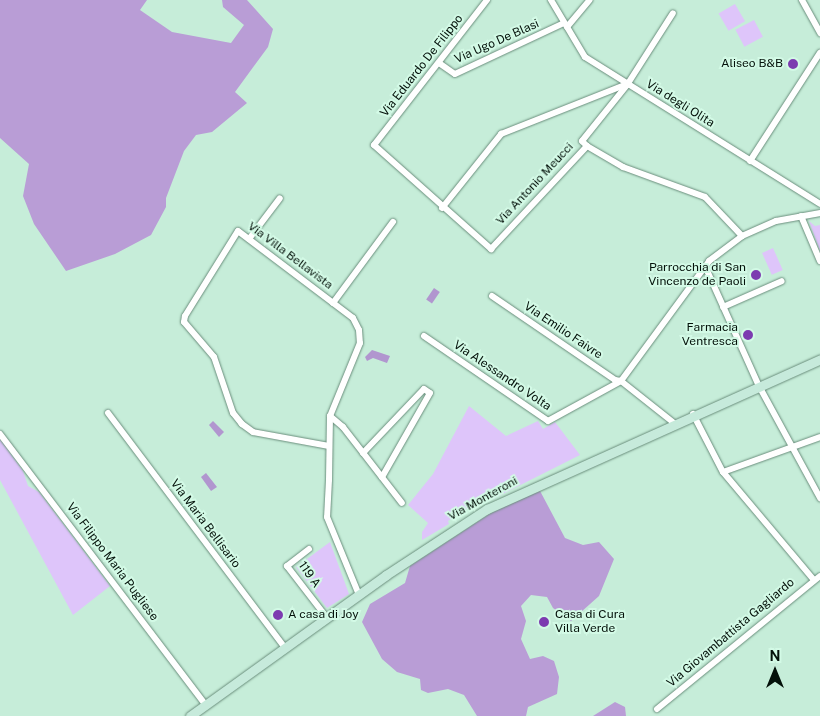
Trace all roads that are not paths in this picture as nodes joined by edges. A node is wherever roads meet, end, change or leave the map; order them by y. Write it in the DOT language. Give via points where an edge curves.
graph roads {
  1 [pos="488,0"];
  2 [pos="551,0"];
  3 [pos="590,0"];
  4 [pos="802,0"];
  5 [pos="673,12"];
  6 [pos="566,25"];
  7 [pos="820,33"];
  8 [pos="820,52"];
  9 [pos="439,64"];
  10 [pos="627,85"];
  11 [pos="587,146"];
  12 [pos="750,161"];
  13 [pos="280,198"];
  14 [pos="820,204"];
  15 [pos="442,208"];
  16 [pos="820,213"];
  17 [pos="801,216"];
  18 [pos="393,222"];
  19 [pos="742,236"];
  20 [pos="249,239"];
  21 [pos="820,261"];
  22 [pos="705,266"];
  23 [pos="782,281"];
  24 [pos="492,296"];
  25 [pos="333,303"];
  26 [pos="723,307"];
  27 [pos="424,336"];
  28 [pos="820,359"];
  29 [pos="621,381"];
  30 [pos="758,386"];
  31 [pos="108,413"];
  32 [pos="693,414"];
  33 [pos="330,416"];
  34 [pos="674,423"];
  35 [pos="0,434"];
  36 [pos="820,437"];
  37 [pos="329,446"];
  38 [pos="792,447"];
  39 [pos="363,453"];
  40 [pos="723,472"];
  41 [pos="382,477"];
  42 [pos="820,498"];
  43 [pos="402,503"];
  44 [pos="309,549"];
  45 [pos="820,576"];
  46 [pos="813,579"];
  47 [pos="359,594"];
  48 [pos="327,618"];
  49 [pos="285,648"];
  50 [pos="206,705"];
  51 [pos="658,709"];
  52 [pos="190,716"];
  1 -- 9 [label="street, Via Eduardo De Filippo"];
  2 -- 6 [label="street, Via degli Olita"];
  3 -- 6 [label="street"];
  4 -- 7 [label="street"];
  5 -- 10 [label="street, Via Antonio Meucci"];
  6 -- 9 [label="street, Via Ugo De Blasi" via="455,74"];
  6 -- 10 [label="street, Via degli Olita" via="585,57"];
  8 -- 12 [label="street"];
  9 -- 15 [label="street, Via Eduardo De Filippo" via="374,145"];
  10 -- 11 [label="street, Via Antonio Meucci" via="582,141"];
  10 -- 12 [label="street, Via degli Olita"];
  10 -- 15 [label="street" via="501,134"];
  11 -- 15 [label="street, Via Antonio Meucci" via="491,249"];
  11 -- 19 [label="street" via="623,167 705,197"];
  12 -- 14 [label="street, Via degli Olita"];
  13 -- 20 [label="street"];
  16 -- 17 [label="street"];
  17 -- 19 [label="street" via="776,221"];
  17 -- 21 [label="street"];
  18 -- 25 [label="street"];
  19 -- 22 [label="street"];
  20 -- 25 [label="street, Via Villa Bellavista"];
  20 -- 37 [label="street, Via Villa Bellavista" via="238,231 184,322 214,357 234,413 242,424 254,432"];
  22 -- 26 [label="street"];
  22 -- 29 [label="street"];
  23 -- 26 [label="street"];
  24 -- 29 [label="street, Via Emilio Faivre"];
  25 -- 33 [label="street, Via Villa Bellavista" via="353,318 359,330 360,343"];
  26 -- 30 [label="street"];
  27 -- 29 [label="street, Via Alessandro Volta" via="548,421"];
  28 -- 30 [label="main road, Via Monteroni"];
  29 -- 34 [label="street, Via Emilio Faivre"];
  30 -- 32 [label="main road, Via Monteroni"];
  30 -- 38 [label="street"];
  31 -- 49 [label="street, Via Maria Bellisario"];
  32 -- 34 [label="main road, Via Monteroni"];
  32 -- 40 [label="street"];
  33 -- 37 [label="street, Via Villa Bellavista"];
  33 -- 39 [label="street"];
  34 -- 47 [label="main road, Via Monteroni" via="487,509"];
  35 -- 50 [label="street, Via Filippo Maria Pugliese"];
  36 -- 38 [label="street"];
  37 -- 47 [label="street, Via Villa Bellavista" via="327,517"];
  38 -- 40 [label="street"];
  38 -- 42 [label="street"];
  39 -- 41 [label="street"];
  39 -- 41 [label="street" via="424,389 430,393"];
  40 -- 46 [label="street"];
  41 -- 43 [label="street"];
  44 -- 48 [label="street, 119 A" via="287,566"];
  45 -- 46 [label="street, Via Giovambattista Gagliardo"];
  46 -- 51 [label="street, Via Giovambattista Gagliardo"];
  47 -- 48 [label="main road, Via Monteroni"];
  48 -- 49 [label="main road, Via Monteroni"];
  49 -- 50 [label="main road, Via Monteroni"];
  50 -- 52 [label="main road, Via Monteroni"];
}
